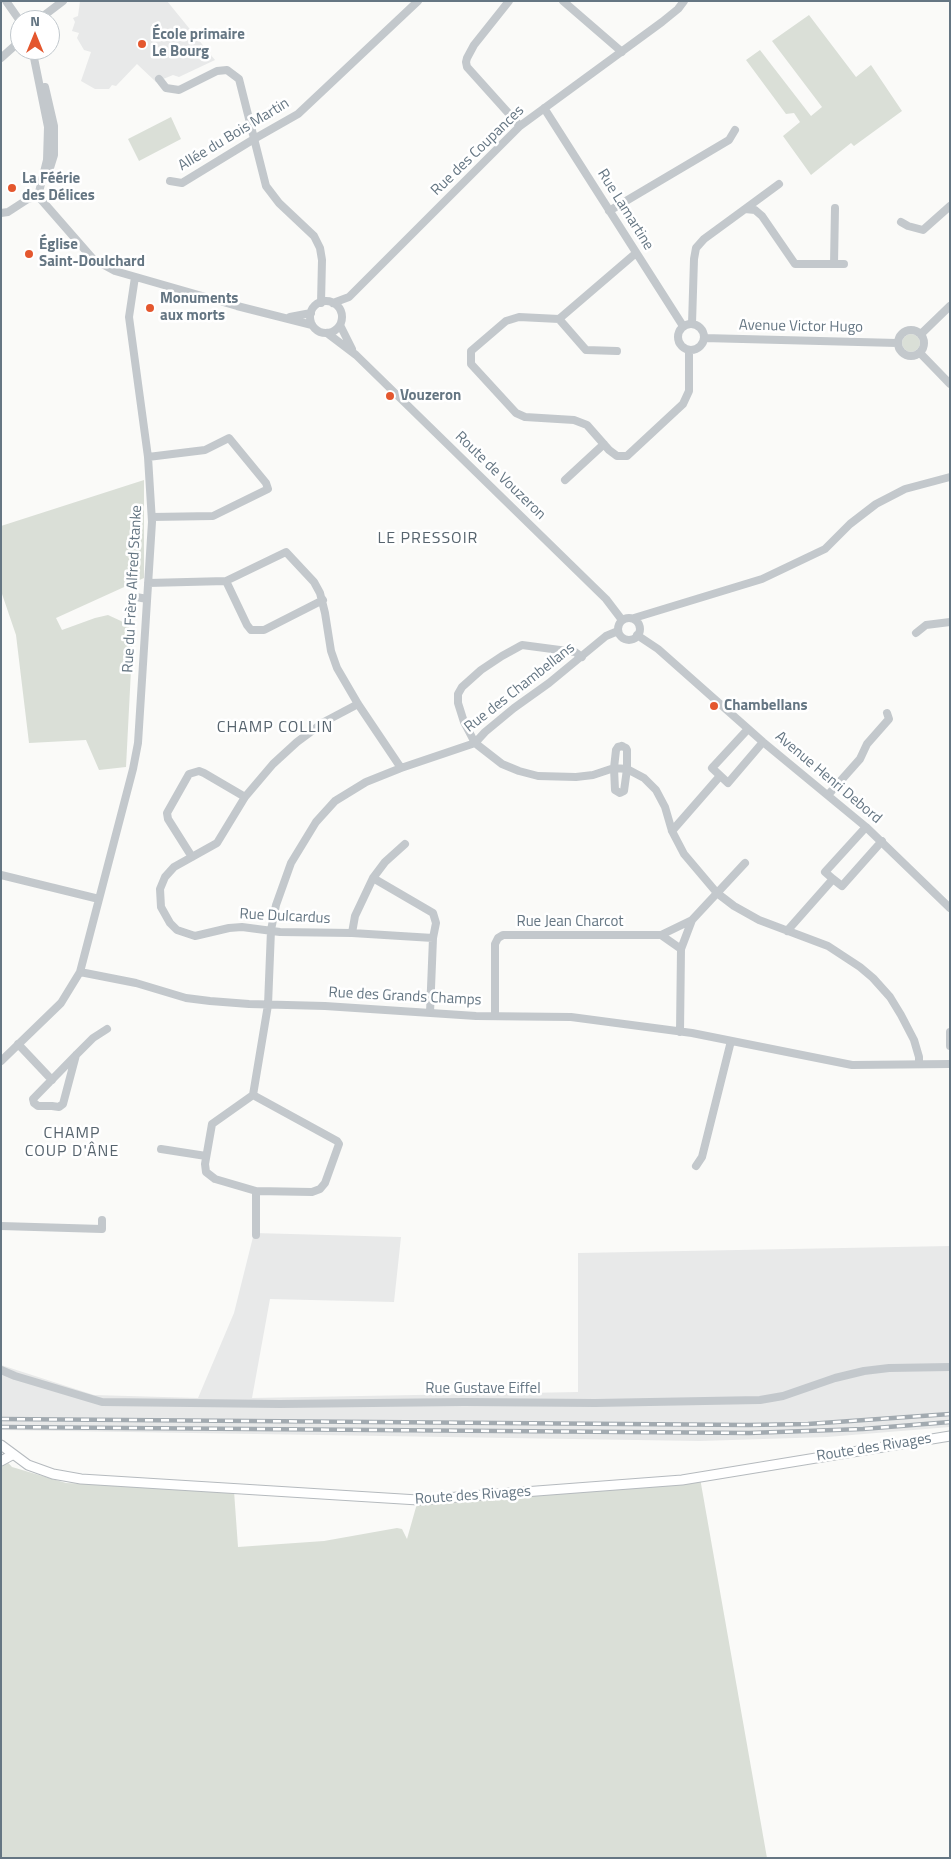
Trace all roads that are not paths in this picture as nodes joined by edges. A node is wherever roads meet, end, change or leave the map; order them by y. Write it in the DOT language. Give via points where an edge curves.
graph roads {
  1 [pos="63,1"];
  2 [pos="418,1"];
  3 [pos="509,1"];
  4 [pos="563,1"];
  5 [pos="684,1"];
  6 [pos="51,10"];
  7 [pos="622,52"];
  8 [pos="36,60"];
  9 [pos="159,79"];
  10 [pos="544,108"];
  11 [pos="520,126"];
  12 [pos="735,130"];
  13 [pos="254,138"];
  14 [pos="170,181"];
  15 [pos="779,184"];
  16 [pos="38,196"];
  17 [pos="950,206"];
  18 [pos="835,208"];
  19 [pos="746,209"];
  20 [pos="609,211"];
  21 [pos="1,213"];
  22 [pos="901,222"];
  23 [pos="636,253"];
  24 [pos="834,264"];
  25 [pos="844,264"];
  26 [pos="135,277"];
  27 [pos="349,297"];
  28 [pos="321,303"];
  29 [pos="333,303"];
  30 [pos="950,306"];
  31 [pos="311,313"];
  32 [pos="342,316"];
  33 [pos="288,318"];
  34 [pos="559,319"];
  35 [pos="312,325"];
  36 [pos="340,325"];
  37 [pos="688,325"];
  38 [pos="327,333"];
  39 [pos="920,334"];
  40 [pos="704,338"];
  41 [pos="897,343"];
  42 [pos="689,350"];
  43 [pos="617,351"];
  44 [pos="920,353"];
  45 [pos="356,355"];
  46 [pos="950,384"];
  47 [pos="604,444"];
  48 [pos="148,457"];
  49 [pos="950,477"];
  50 [pos="565,480"];
  51 [pos="152,517"];
  52 [pos="226,581"];
  53 [pos="148,583"];
  54 [pos="131,596"];
  55 [pos="147,599"];
  56 [pos="323,600"];
  57 [pos="634,618"];
  58 [pos="622,620"];
  59 [pos="950,622"];
  60 [pos="618,631"];
  61 [pos="916,633"];
  62 [pos="637,635"];
  63 [pos="582,657"];
  64 [pos="358,704"];
  65 [pos="887,713"];
  66 [pos="748,729"];
  67 [pos="763,742"];
  68 [pos="475,743"];
  69 [pos="402,768"];
  70 [pos="614,768"];
  71 [pos="627,769"];
  72 [pos="720,776"];
  73 [pos="828,795"];
  74 [pos="245,797"];
  75 [pos="866,827"];
  76 [pos="672,831"];
  77 [pos="882,841"];
  78 [pos="405,844"];
  79 [pos="192,857"];
  80 [pos="745,863"];
  81 [pos="1,875"];
  82 [pos="373,878"];
  83 [pos="833,879"];
  84 [pos="717,893"];
  85 [pos="100,899"];
  86 [pos="950,908"];
  87 [pos="692,920"];
  88 [pos="271,930"];
  89 [pos="787,931"];
  90 [pos="352,933"];
  91 [pos="661,935"];
  92 [pos="433,938"];
  93 [pos="681,949"];
  94 [pos="80,972"];
  95 [pos="268,1004"];
  96 [pos="430,1013"];
  97 [pos="495,1015"];
  98 [pos="107,1029"];
  99 [pos="680,1032"];
  100 [pos="950,1032"];
  101 [pos="731,1041"];
  102 [pos="18,1044"];
  103 [pos="950,1046"];
  104 [pos="76,1055"];
  105 [pos="1,1061"];
  106 [pos="919,1064"];
  107 [pos="950,1064"];
  108 [pos="64,1068"];
  109 [pos="71,1074"];
  110 [pos="52,1080"];
  111 [pos="253,1095"];
  112 [pos="161,1149"];
  113 [pos="206,1156"];
  114 [pos="696,1166"];
  115 [pos="256,1191"];
  116 [pos="102,1220"];
  117 [pos="1,1226"];
  118 [pos="256,1235"];
  119 [pos="950,1366"];
  120 [pos="1,1370"];
  121 [pos="1,1376"];
  122 [pos="15,1376"];
  123 [pos="950,1436"];
  124 [pos="1,1445"];
  125 [pos="12,1455"];
  126 [pos="1,1461"];
  1 -- 6 [label="street"];
  2 -- 13 [label="street, Allée du Bois Martin" via="298,114"];
  3 -- 11 [label="street" via="474,45 466,62"];
  4 -- 7 [label="street"];
  5 -- 7 [label="street, Rue des Coupances"];
  7 -- 10 [label="street, Rue des Coupances"];
  8 -- 16 [label="street" via="48,98 51,127"];
  9 -- 13 [label="street" via="166,88 179,90 216,71 227,70 234,74 239,80"];
  10 -- 11 [label="street, Rue des Coupances"];
  10 -- 20 [label="street, Rue Lamartine"];
  11 -- 27 [label="street, Rue des Coupances"];
  12 -- 20 [label="street" via="729,140"];
  13 -- 14 [label="street, Allée du Bois Martin" via="182,183"];
  13 -- 28 [label="street" via="263,179 270,192 318,242 322,260"];
  15 -- 19 [label="street"];
  16 -- 21 [label="street"];
  16 -- 26 [label="street" via="93,259"];
  17 -- 22 [label="street" via="923,230"];
  18 -- 24 [label="street"];
  19 -- 24 [label="street" via="755,210 762,216 795,264"];
  19 -- 37 [label="street" via="696,248"];
  20 -- 23 [label="street, Rue Lamartine"];
  23 -- 34 [label="street"];
  23 -- 37 [label="street, Rue Lamartine"];
  24 -- 25 [label="street"];
  26 -- 33 [label="street"];
  26 -- 48 [label="street, Rue du Frère Alfred Stanke" via="129,317"];
  27 -- 29 [label="street, Rue des Coupances"];
  27 -- 32 [label="street, Rue des Coupances"];
  28 -- 29 [label="street"];
  28 -- 31 [label="street"];
  29 -- 32 [label="street"];
  30 -- 39 [label="street"];
  31 -- 33 [label="street"];
  31 -- 35 [label="street"];
  32 -- 36 [label="street"];
  33 -- 35 [label="street"];
  34 -- 43 [label="street" via="586,350"];
  34 -- 47 [label="street" via="519,317 506,321 471,351 471,364 516,413 525,417 574,420 587,425"];
  35 -- 38 [label="street"];
  36 -- 38 [label="street"];
  36 -- 45 [label="street, Route de Vouzeron"];
  37 -- 40 [label="street" via="696,324"];
  37 -- 42 [label="street" via="680,329 678,338 681,346"];
  38 -- 45 [label="street, Route de Vouzeron"];
  39 -- 41 [label="street" via="907,330"];
  39 -- 44 [label="street" via="924,341"];
  40 -- 41 [label="street, Avenue Victor Hugo"];
  40 -- 42 [label="street" via="701,346"];
  41 -- 44 [label="street" via="905,355"];
  42 -- 47 [label="street" via="689,391 683,404 627,456 617,456"];
  44 -- 46 [label="street"];
  45 -- 58 [label="street, Route de Vouzeron" via="606,599"];
  47 -- 50 [label="street"];
  48 -- 51 [label="street, Rue du Frère Alfred Stanke"];
  48 -- 51 [label="street" via="205,450 230,438 268,489 213,516"];
  49 -- 57 [label="street" via="905,490 874,505 825,549 762,578"];
  51 -- 53 [label="street, Rue du Frère Alfred Stanke"];
  52 -- 53 [label="street"];
  52 -- 56 [label="street" via="286,552 314,582"];
  52 -- 56 [label="street" via="251,630 264,630"];
  53 -- 55 [label="street, Rue du Frère Alfred Stanke"];
  54 -- 55 [label="street"];
  55 -- 85 [label="street, Rue du Frère Alfred Stanke" via="138,743"];
  56 -- 64 [label="street" via="337,668"];
  57 -- 58 [label="street"];
  57 -- 62 [label="street" via="639,623"];
  58 -- 60 [label="street"];
  59 -- 61 [label="street" via="926,625"];
  60 -- 62 [label="street" via="626,640"];
  60 -- 63 [label="street, Rue des Chambellans" via="606,636"];
  62 -- 66 [label="street, Avenue Henri Debord" via="658,649"];
  63 -- 68 [label="street, Rue des Chambellans" via="514,708"];
  63 -- 68 [label="street" via="575,652 522,645 481,670 458,694 464,722"];
  64 -- 69 [label="street"];
  64 -- 74 [label="street, Rue Dulcardus" via="324,722 297,742"];
  65 -- 73 [label="street" via="890,720"];
  66 -- 67 [label="street, Avenue Henri Debord"];
  66 -- 72 [label="street" via="712,768"];
  67 -- 72 [label="street" via="728,783"];
  67 -- 73 [label="street, Avenue Henri Debord"];
  68 -- 69 [label="street, Rue des Chambellans"];
  68 -- 70 [label="street" via="502,764 538,776 576,777"];
  69 -- 88 [label="street, Rue des Chambellans" via="351,790 335,801 316,822 291,863"];
  70 -- 71 [label="street"];
  70 -- 71 [label="street" via="616,750 622,746 627,750"];
  70 -- 71 [label="street" via="615,790 620,794 624,791"];
  71 -- 76 [label="street" via="644,778 656,790"];
  72 -- 76 [label="street"];
  73 -- 75 [label="street, Avenue Henri Debord"];
  74 -- 79 [label="street, Rue Dulcardus" via="217,842"];
  74 -- 79 [label="street" via="204,773 189,774 167,813"];
  75 -- 77 [label="street, Avenue Henri Debord"];
  75 -- 83 [label="street" via="825,872"];
  76 -- 84 [label="street" via="684,854"];
  77 -- 83 [label="street" via="842,886"];
  77 -- 86 [label="street, Avenue Henri Debord"];
  78 -- 82 [label="street"];
  79 -- 88 [label="street, Rue Dulcardus" via="174,867 160,889 162,908 170,923 185,934 195,936 229,928"];
  80 -- 84 [label="street, Rue Jean Charcot"];
  81 -- 85 [label="street"];
  82 -- 90 [label="street" via="354,916"];
  82 -- 92 [label="street" via="433,914 436,923"];
  83 -- 89 [label="street"];
  84 -- 87 [label="street, Rue Jean Charcot"];
  84 -- 89 [label="street" via="759,920"];
  85 -- 94 [label="street, Rue du Frère Alfred Stanke"];
  87 -- 91 [label="street, Rue Jean Charcot"];
  87 -- 93 [label="street, Rue Jean Charcot"];
  88 -- 90 [label="street, Rue Dulcardus"];
  88 -- 95 [label="street, Rue des Chambellans"];
  89 -- 106 [label="street" via="828,946 873,978 901,1015 914,1040"];
  90 -- 92 [label="street, Rue Dulcardus"];
  91 -- 93 [label="street"];
  91 -- 97 [label="street, Rue Jean Charcot" via="503,935 495,944"];
  92 -- 96 [label="street"];
  93 -- 99 [label="street, Rue Jean Charcot"];
  94 -- 95 [label="street, Rue des Grands Champs" via="136,983 186,998"];
  94 -- 102 [label="street, Rue du Frère Alfred Stanke" via="61,1003"];
  95 -- 96 [label="street, Rue des Grands Champs"];
  95 -- 111 [label="street, Rue des Chambellans"];
  96 -- 97 [label="street, Rue des Grands Champs"];
  97 -- 99 [label="street, Rue des Grands Champs" via="571,1017"];
  98 -- 104 [label="street"];
  99 -- 101 [label="street, Rue des Grands Champs"];
  100 -- 103 [label="street"];
  101 -- 106 [label="street, Rue des Grands Champs" via="852,1065"];
  101 -- 114 [label="street" via="702,1157"];
  102 -- 105 [label="street, Rue du Frère Alfred Stanke"];
  102 -- 110 [label="street"];
  104 -- 108 [label="street"];
  104 -- 109 [label="street"];
  106 -- 107 [label="street, Rue des Grands Champs"];
  108 -- 109 [label="street"];
  108 -- 110 [label="street"];
  109 -- 110 [label="street" via="62,1104 38,1106 34,1099"];
  111 -- 113 [label="street" via="212,1124"];
  111 -- 115 [label="street" via="339,1144 320,1190"];
  112 -- 113 [label="street"];
  113 -- 115 [label="street" via="208,1175"];
  115 -- 118 [label="street"];
  116 -- 117 [label="street" via="102,1228"];
  119 -- 122 [label="street, Rue Gustave Eiffel" via="864,1371 760,1400 595,1404 102,1402"];
  120 -- 122 [label="street, Rue Gustave Eiffel"];
  121 -- 122 [label="street, Rue Gustave Eiffel"];
  123 -- 125 [label="main road, Route des Rivages" via="691,1479 418,1500 81,1479 40,1470"];
  124 -- 125 [label="main road, Route des Rivages"];
  125 -- 126 [label="main road"];
}
